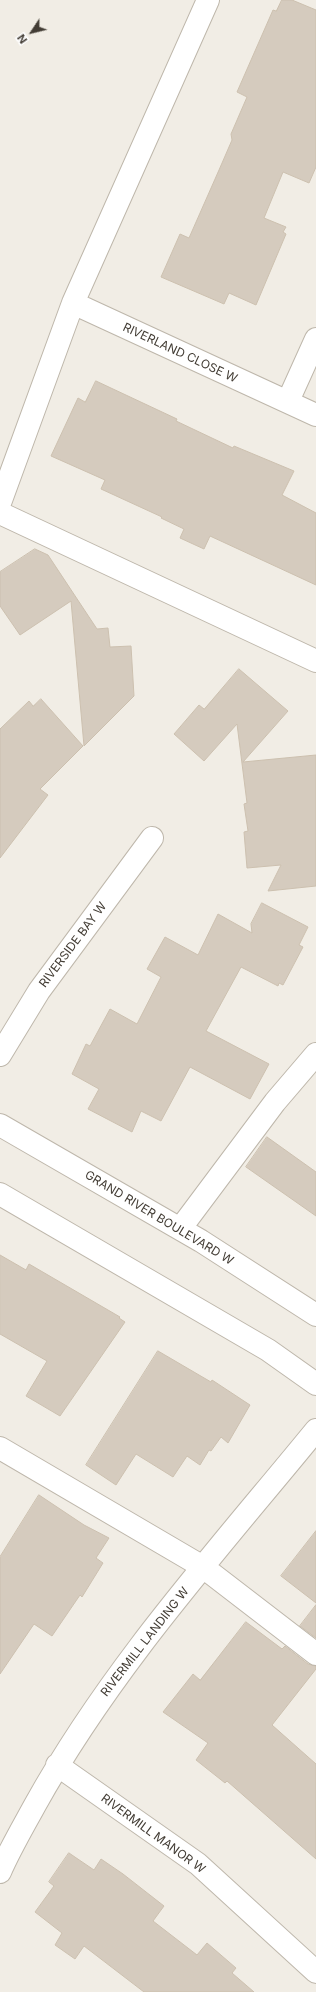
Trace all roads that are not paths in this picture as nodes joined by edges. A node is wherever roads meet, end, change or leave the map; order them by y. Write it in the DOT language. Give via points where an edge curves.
graph roads {
  1 [pos="208,0"];
  2 [pos="73,303"];
  3 [pos="316,339"];
  4 [pos="288,401"];
  5 [pos="316,416"];
  6 [pos="0,502"];
  7 [pos="0,513"];
  8 [pos="316,661"];
  9 [pos="152,838"];
  10 [pos="316,1054"];
  11 [pos="0,1055"];
  12 [pos="0,1125"];
  13 [pos="0,1194"];
  14 [pos="180,1229"];
  15 [pos="316,1315"];
  16 [pos="316,1384"];
  17 [pos="316,1430"];
  18 [pos="0,1448"];
  19 [pos="203,1567"];
  20 [pos="316,1654"];
  21 [pos="57,1765"];
  22 [pos="0,1872"];
  23 [pos="316,1972"];
  1 -- 2 [label="street"];
  2 -- 4 [label="street, RIVERLAND CLOSE W"];
  2 -- 6 [label="street"];
  3 -- 4 [label="street"];
  4 -- 5 [label="street, RIVERLAND CLOSE W"];
  7 -- 8 [label="street"];
  9 -- 11 [label="street, RIVERSIDE BAY W" via="39,990"];
  10 -- 14 [label="street" via="275,1102"];
  12 -- 14 [label="street, GRAND RIVER BOULEVARD W"];
  13 -- 16 [label="street" via="268,1350"];
  14 -- 15 [label="street, GRAND RIVER BOULEVARD W"];
  17 -- 19 [label="street, RIVERMILL LANDING W"];
  18 -- 19 [label="street"];
  19 -- 20 [label="street"];
  19 -- 21 [label="street, RIVERMILL LANDING W" via="113,1681"];
  21 -- 22 [label="street, RIVERMILL LANDING W"];
  21 -- 23 [label="street, RIVERMILL MANOR W" via="198,1864"];
}
